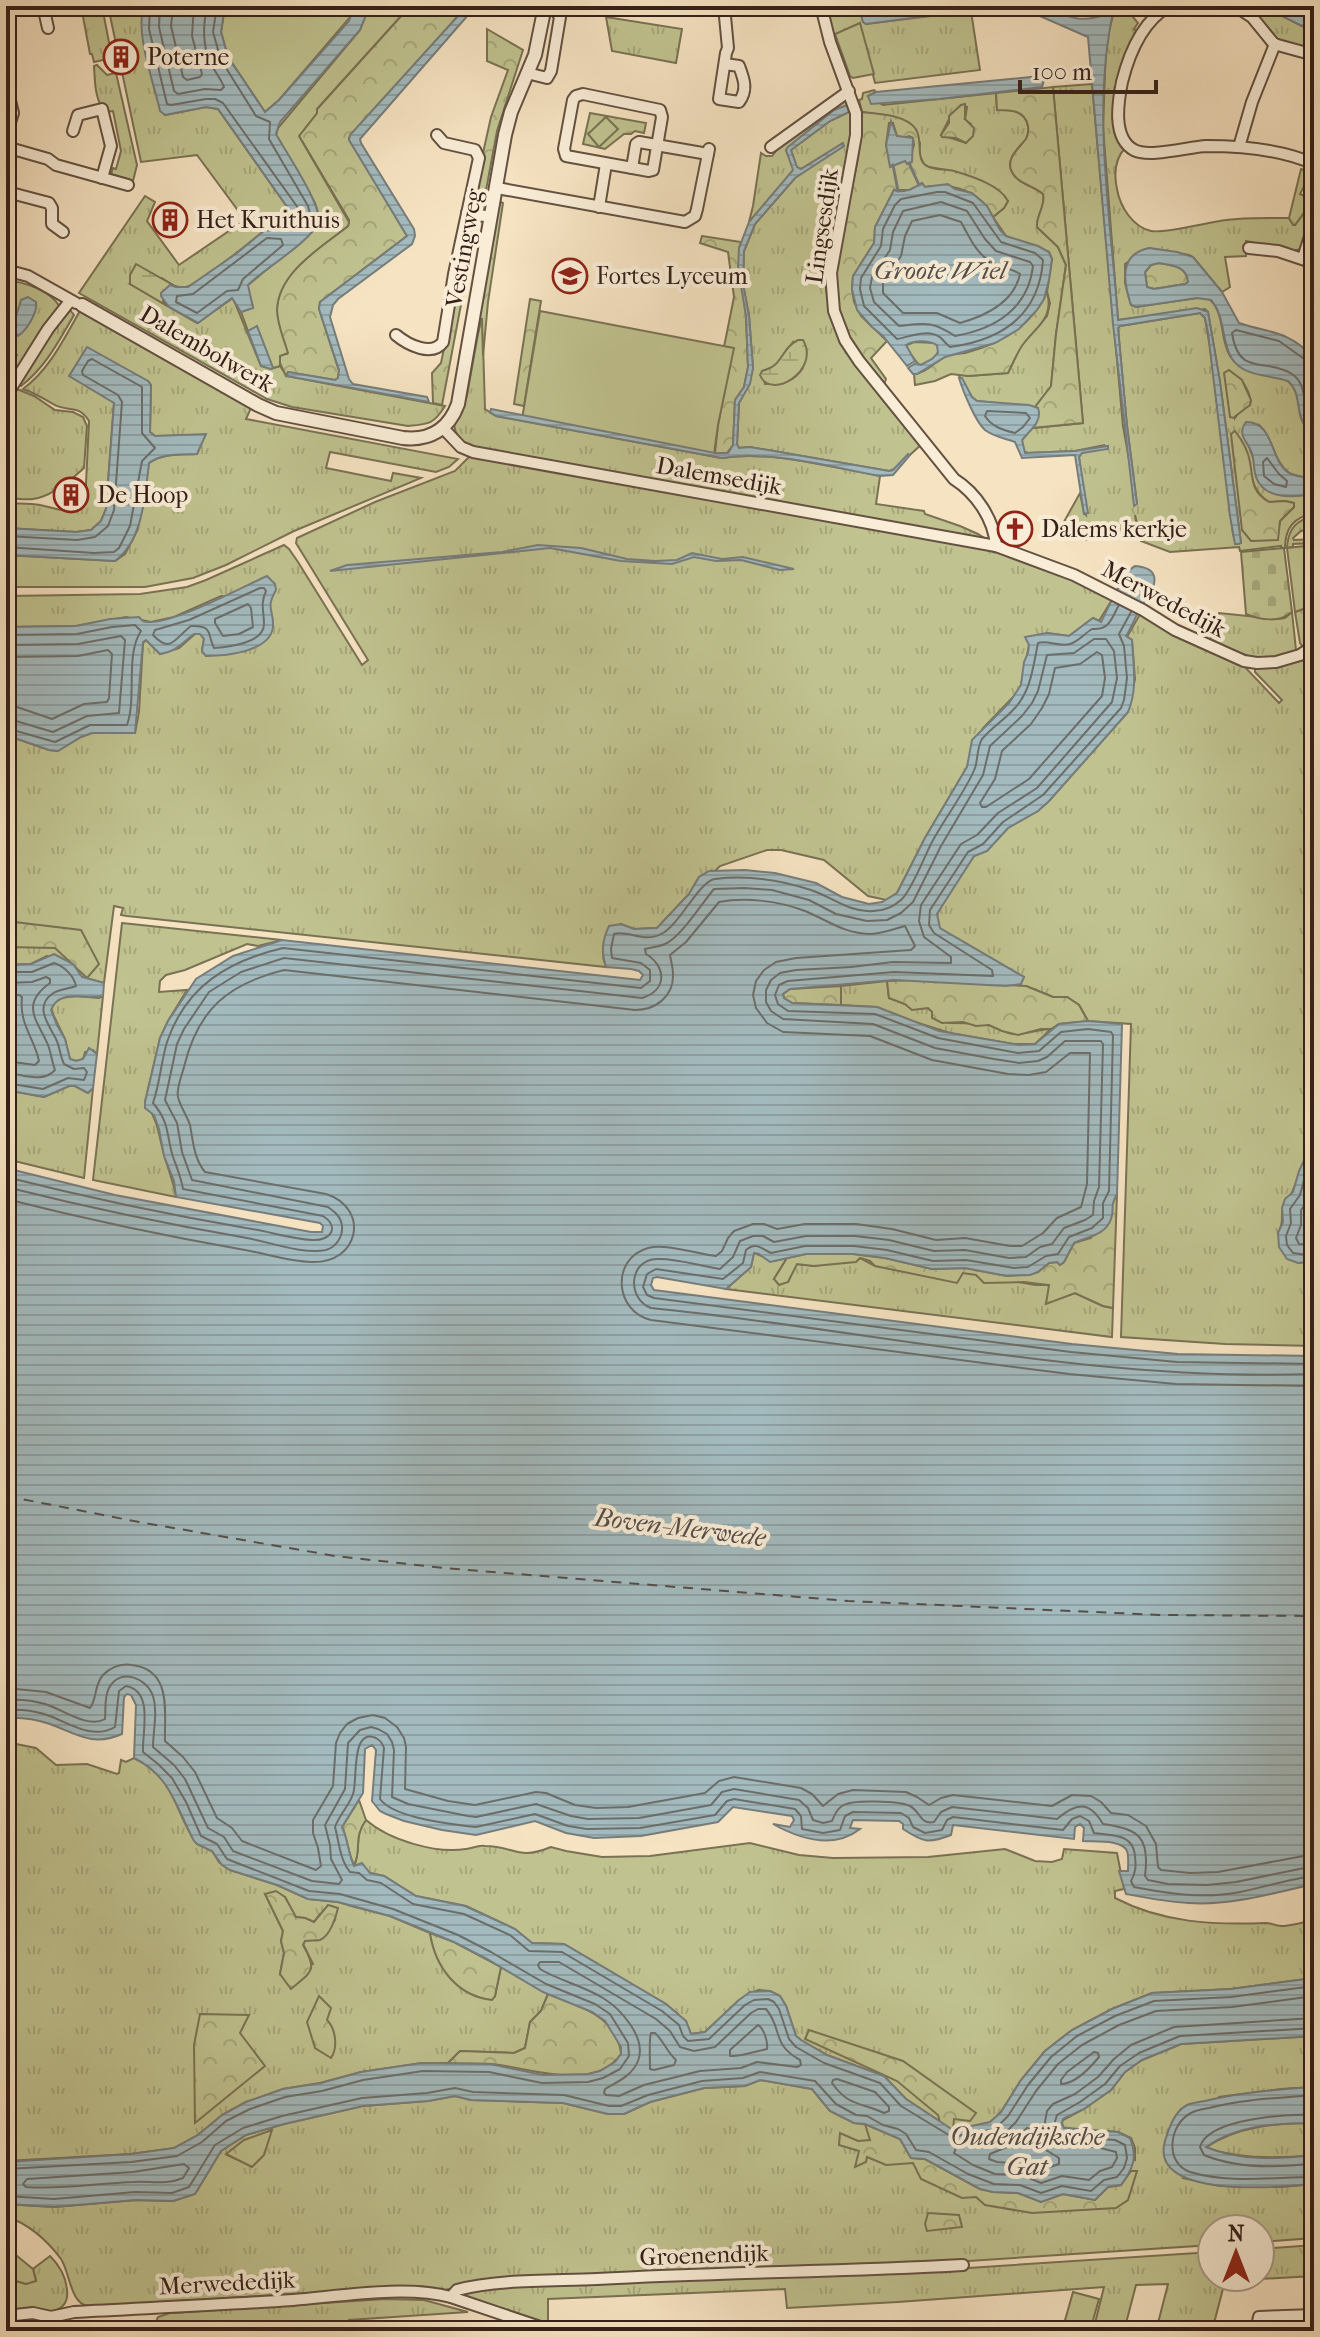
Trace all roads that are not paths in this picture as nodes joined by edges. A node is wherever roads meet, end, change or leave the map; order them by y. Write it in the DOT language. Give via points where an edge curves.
graph roads {
  1 [pos="43,6"];
  2 [pos="545,6"];
  3 [pos="724,6"];
  4 [pos="821,6"];
  5 [pos="1169,6"];
  6 [pos="1235,6"];
  7 [pos="48,28"];
  8 [pos="1275,44"];
  9 [pos="1314,55"];
  10 [pos="725,64"];
  11 [pos="527,73"];
  12 [pos="8,82"];
  13 [pos="849,91"];
  14 [pos="73,131"];
  15 [pos="437,135"];
  16 [pos="6,136"];
  17 [pos="658,145"];
  18 [pos="6,147"];
  19 [pos="771,147"];
  20 [pos="1239,147"];
  21 [pos="606,164"];
  22 [pos="1314,164"];
  23 [pos="632,168"];
  24 [pos="102,178"];
  25 [pos="128,185"];
  26 [pos="497,188"];
  27 [pos="6,194"];
  28 [pos="599,207"];
  29 [pos="467,213"];
  30 [pos="491,217"];
  31 [pos="1314,224"];
  32 [pos="63,232"];
  33 [pos="1249,248"];
  34 [pos="1309,260"];
  35 [pos="6,270"];
  36 [pos="76,303"];
  37 [pos="396,335"];
  38 [pos="6,396"];
  39 [pos="443,428"];
  40 [pos="996,546"];
  41 [pos="1314,646"];
  42 [pos="963,2265"];
  43 [pos="451,2297"];
  44 [pos="1314,2315"];
  45 [pos="6,2316"];
  46 [pos="51,2317"];
  47 [pos="50,2331"];
  48 [pos="552,2331"];
  49 [pos="1256,2331"];
  1 -- 7 [label="street"];
  2 -- 11 [label="street, Vestingweg"];
  2 -- 11 [label="street, Vestingweg" via="560,17 551,71 547,78"];
  3 -- 10 [label="street"];
  4 -- 13 [label="street, Lingsesdijk"];
  5 -- 20 [label="street" via="1146,25 1122,82 1123,140 1146,153"];
  6 -- 8 [label="street"];
  8 -- 9 [label="street"];
  8 -- 20 [label="street"];
  11 -- 26 [label="street, Vestingweg" via="511,112"];
  12 -- 16 [label="street" via="13,113"];
  13 -- 19 [label="street"];
  13 -- 40 [label="street, Lingsesdijk" via="856,135 831,273 837,323 859,361 985,512"];
  14 -- 24 [label="street" via="78,115 102,109 111,146"];
  15 -- 29 [label="street" via="444,143 478,155"];
  17 -- 21 [label="street" via="660,110 577,95 564,154"];
  17 -- 23 [label="street" via="637,143"];
  17 -- 23 [label="street" via="653,170"];
  17 -- 28 [label="street" via="709,152 697,209 690,219"];
  18 -- 24 [label="street"];
  20 -- 22 [label="street"];
  21 -- 23 [label="street"];
  21 -- 28 [label="street"];
  24 -- 25 [label="street"];
  26 -- 28 [label="street"];
  26 -- 30 [label="street, Vestingweg"];
  27 -- 32 [label="street" via="49,203 52,224"];
  29 -- 30 [label="street"];
  29 -- 37 [label="street" via="442,345 407,345"];
  30 -- 39 [label="street, Vestingweg" via="460,397"];
  31 -- 34 [label="street"];
  33 -- 34 [label="street"];
  35 -- 36 [label="street, Dalembolwerk"];
  36 -- 38 [label="street" via="48,329"];
  36 -- 39 [label="street, Dalembolwerk" via="276,413 410,439"];
  39 -- 40 [label="street, Dalemsedijk" via="473,452"];
  40 -- 41 [label="street, Merwededijk" via="1074,575 1175,630 1250,663 1287,660"];
  42 -- 43 [label="street, Groenendijk" via="492,2285 457,2290"];
  43 -- 46 [label="street, Merwededijk" via="410,2291"];
  43 -- 48 [label="street, Merwededijk"];
  44 -- 49 [label="street" via="1259,2317"];
  45 -- 46 [label="street, Merwededijk"];
  46 -- 47 [label="street"];
}
